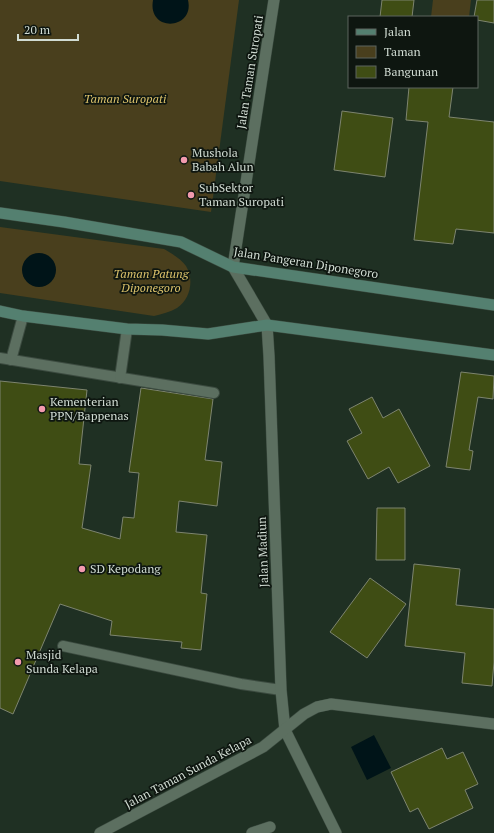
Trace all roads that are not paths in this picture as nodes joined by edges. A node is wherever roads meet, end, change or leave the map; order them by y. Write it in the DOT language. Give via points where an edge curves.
graph roads {
  1 [pos="274,0"];
  2 [pos="0,213"];
  3 [pos="233,266"];
  4 [pos="494,305"];
  5 [pos="0,311"];
  6 [pos="22,316"];
  7 [pos="267,325"];
  8 [pos="127,329"];
  9 [pos="494,356"];
  10 [pos="0,358"];
  11 [pos="11,360"];
  12 [pos="120,378"];
  13 [pos="214,393"];
  14 [pos="63,646"];
  15 [pos="281,690"];
  16 [pos="494,724"];
  17 [pos="285,730"];
  18 [pos="270,827"];
  19 [pos="100,833"];
  20 [pos="252,833"];
  21 [pos="336,833"];
  1 -- 3 [label="street, Jalan Taman Suropati"];
  2 -- 3 [label="main road, Jalan Pangeran Diponegoro" via="181,242"];
  3 -- 4 [label="main road, Jalan Pangeran Diponegoro"];
  3 -- 7 [label="street, Jalan Madiun"];
  5 -- 6 [label="main road"];
  6 -- 8 [label="main road"];
  6 -- 11 [label="lane"];
  7 -- 8 [label="main road" via="208,334"];
  7 -- 9 [label="main road"];
  7 -- 15 [label="street, Jalan Madiun"];
  8 -- 12 [label="lane"];
  10 -- 11 [label="lane"];
  11 -- 12 [label="lane"];
  12 -- 13 [label="lane"];
  14 -- 15 [label="lane"];
  15 -- 17 [label="street, Jalan Madiun"];
  16 -- 17 [label="street, Jalan Taman Sunda Kelapa" via="331,704 317,707 304,714"];
  17 -- 19 [label="street, Jalan Taman Sunda Kelapa" via="263,747"];
  17 -- 21 [label="street, Jalan Madiun"];
  18 -- 20 [label="street"];
}
